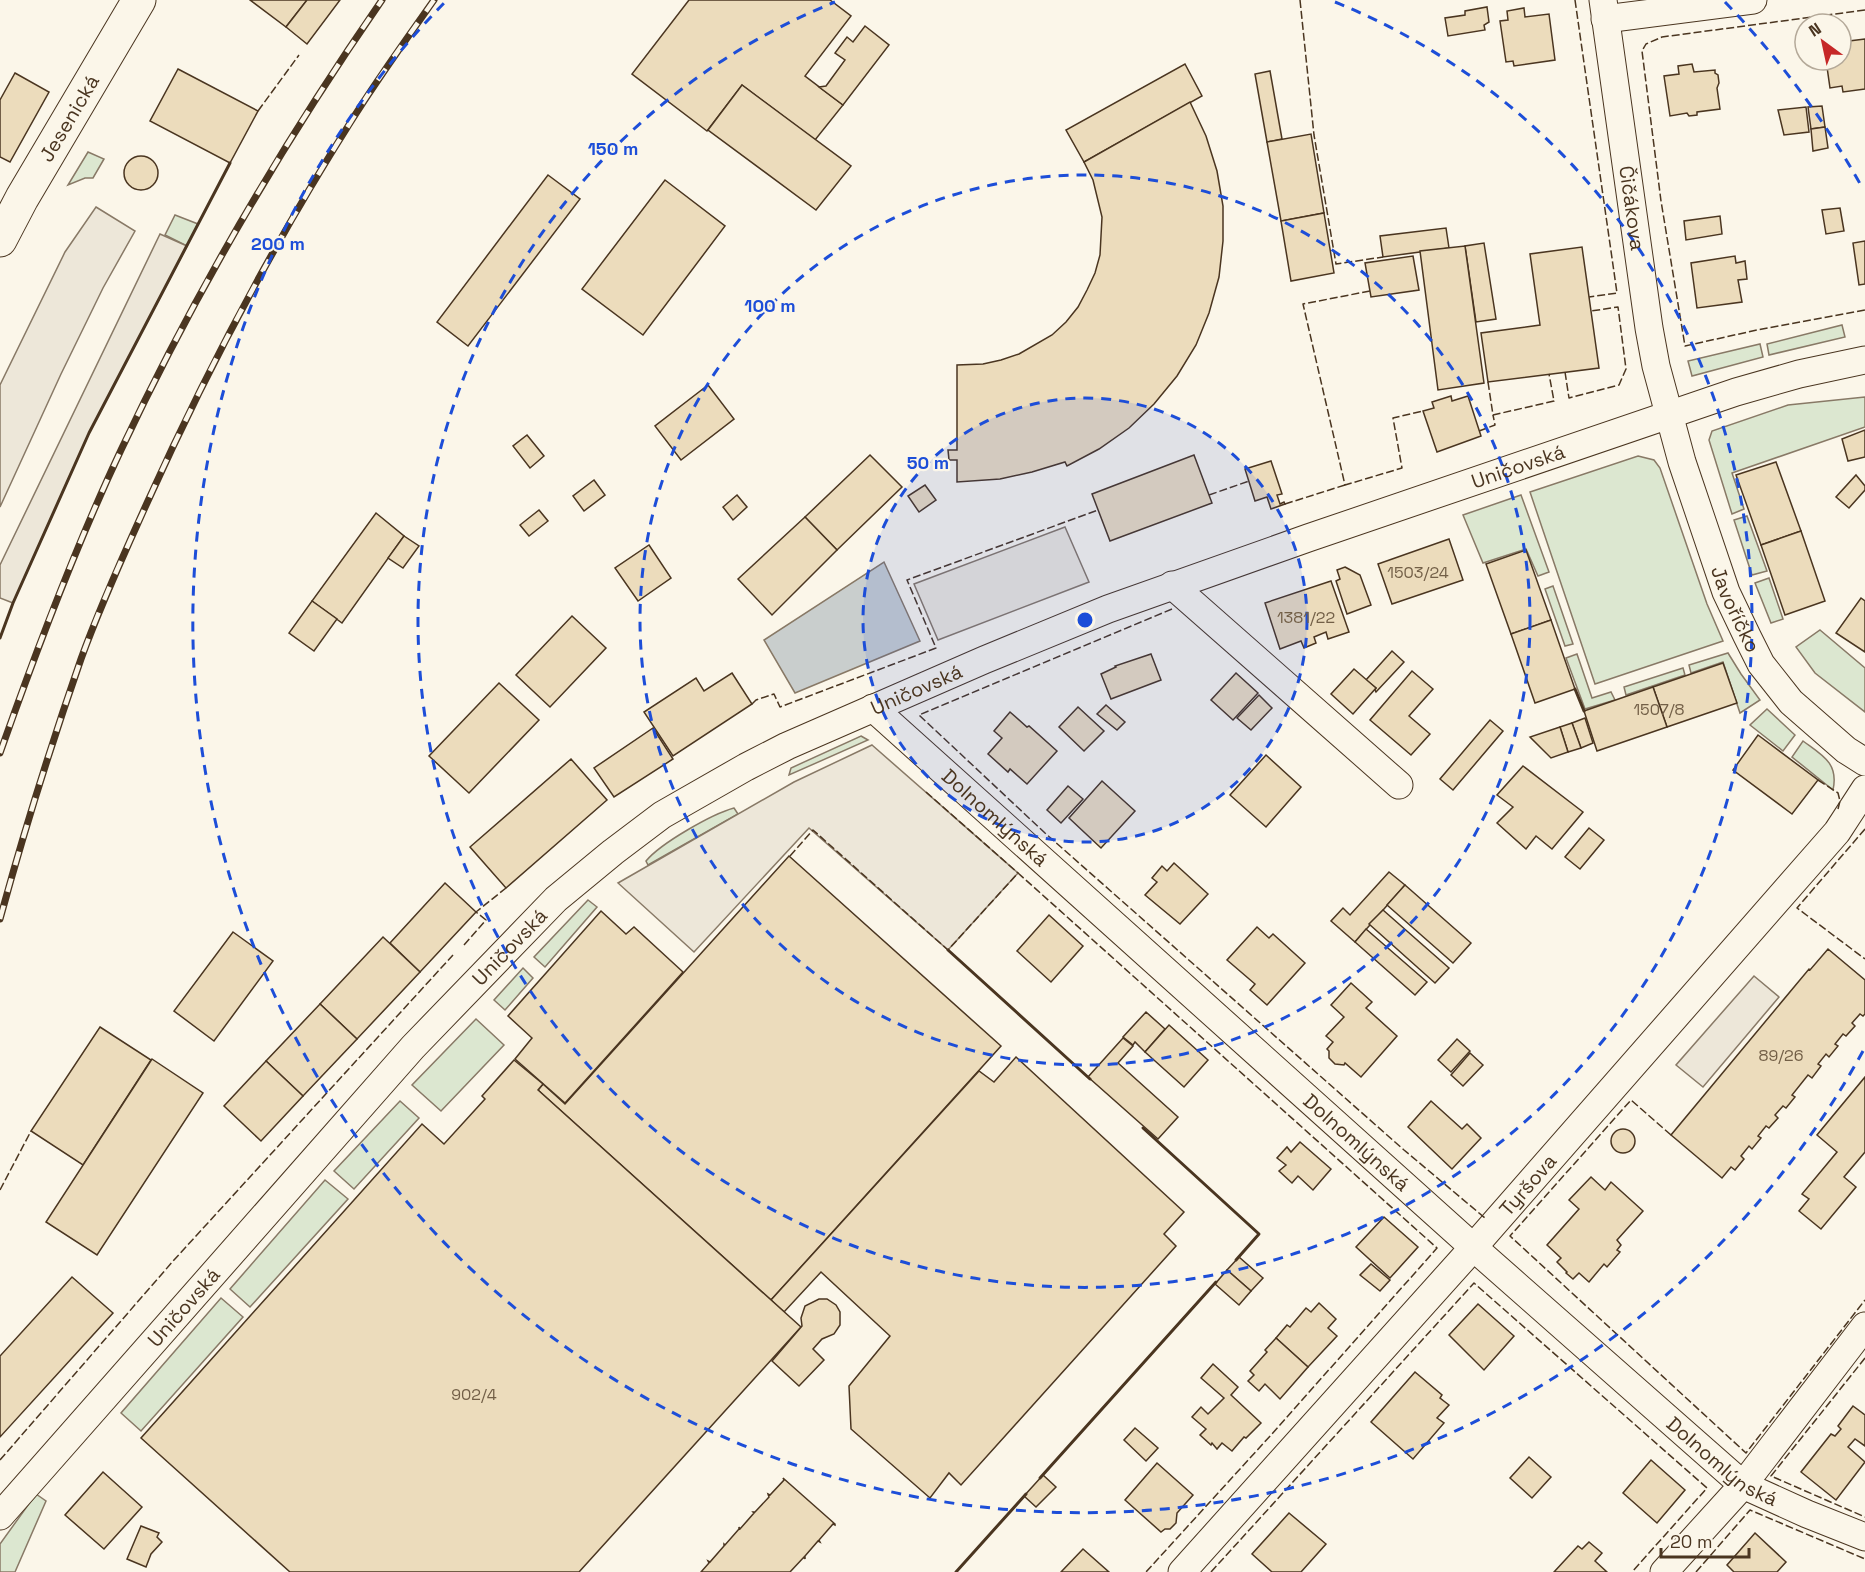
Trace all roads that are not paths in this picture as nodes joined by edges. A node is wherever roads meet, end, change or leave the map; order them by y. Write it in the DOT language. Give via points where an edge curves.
graph roads {
  1 [pos="139,0"];
  2 [pos="1753,0"];
  3 [pos="1604,9"];
  4 [pos="0,240"];
  5 [pos="1865,360"];
  6 [pos="1669,414"];
  7 [pos="1172,585"];
  8 [pos="873,708"];
  9 [pos="1865,762"];
  10 [pos="1399,785"];
  11 [pos="1865,789"];
  12 [pos="1473,1247"];
  13 [pos="1865,1326"];
  14 [pos="1743,1485"];
  15 [pos="0,1516"];
  16 [pos="1865,1537"];
  17 [pos="1182,1572"];
  18 [pos="1664,1572"];
  1 -- 4 [label="main road, Jesenická"];
  2 -- 3 [label="street"];
  3 -- 6 [label="street, Čičákova" via="1649,328"];
  5 -- 6 [label="street, Uničovská" via="1799,374"];
  6 -- 7 [label="street, Uničovská"];
  6 -- 9 [label="street, Javoříčko" via="1726,592 1761,664 1791,702"];
  7 -- 8 [label="street, Uničovská"];
  7 -- 10 [label="street"];
  8 -- 12 [label="street, Dolnomlýnská"];
  8 -- 15 [label="street, Uničovská" via="787,746 662,815 556,899 413,1047"];
  11 -- 12 [label="street, Tyršova" via="1837,832"];
  12 -- 14 [label="street, Dolnomlýnská"];
  12 -- 17 [label="street, Tyršova"];
  13 -- 14 [label="street"];
  14 -- 16 [label="street, Dolnomlýnská"];
  14 -- 18 [label="street"];
}
